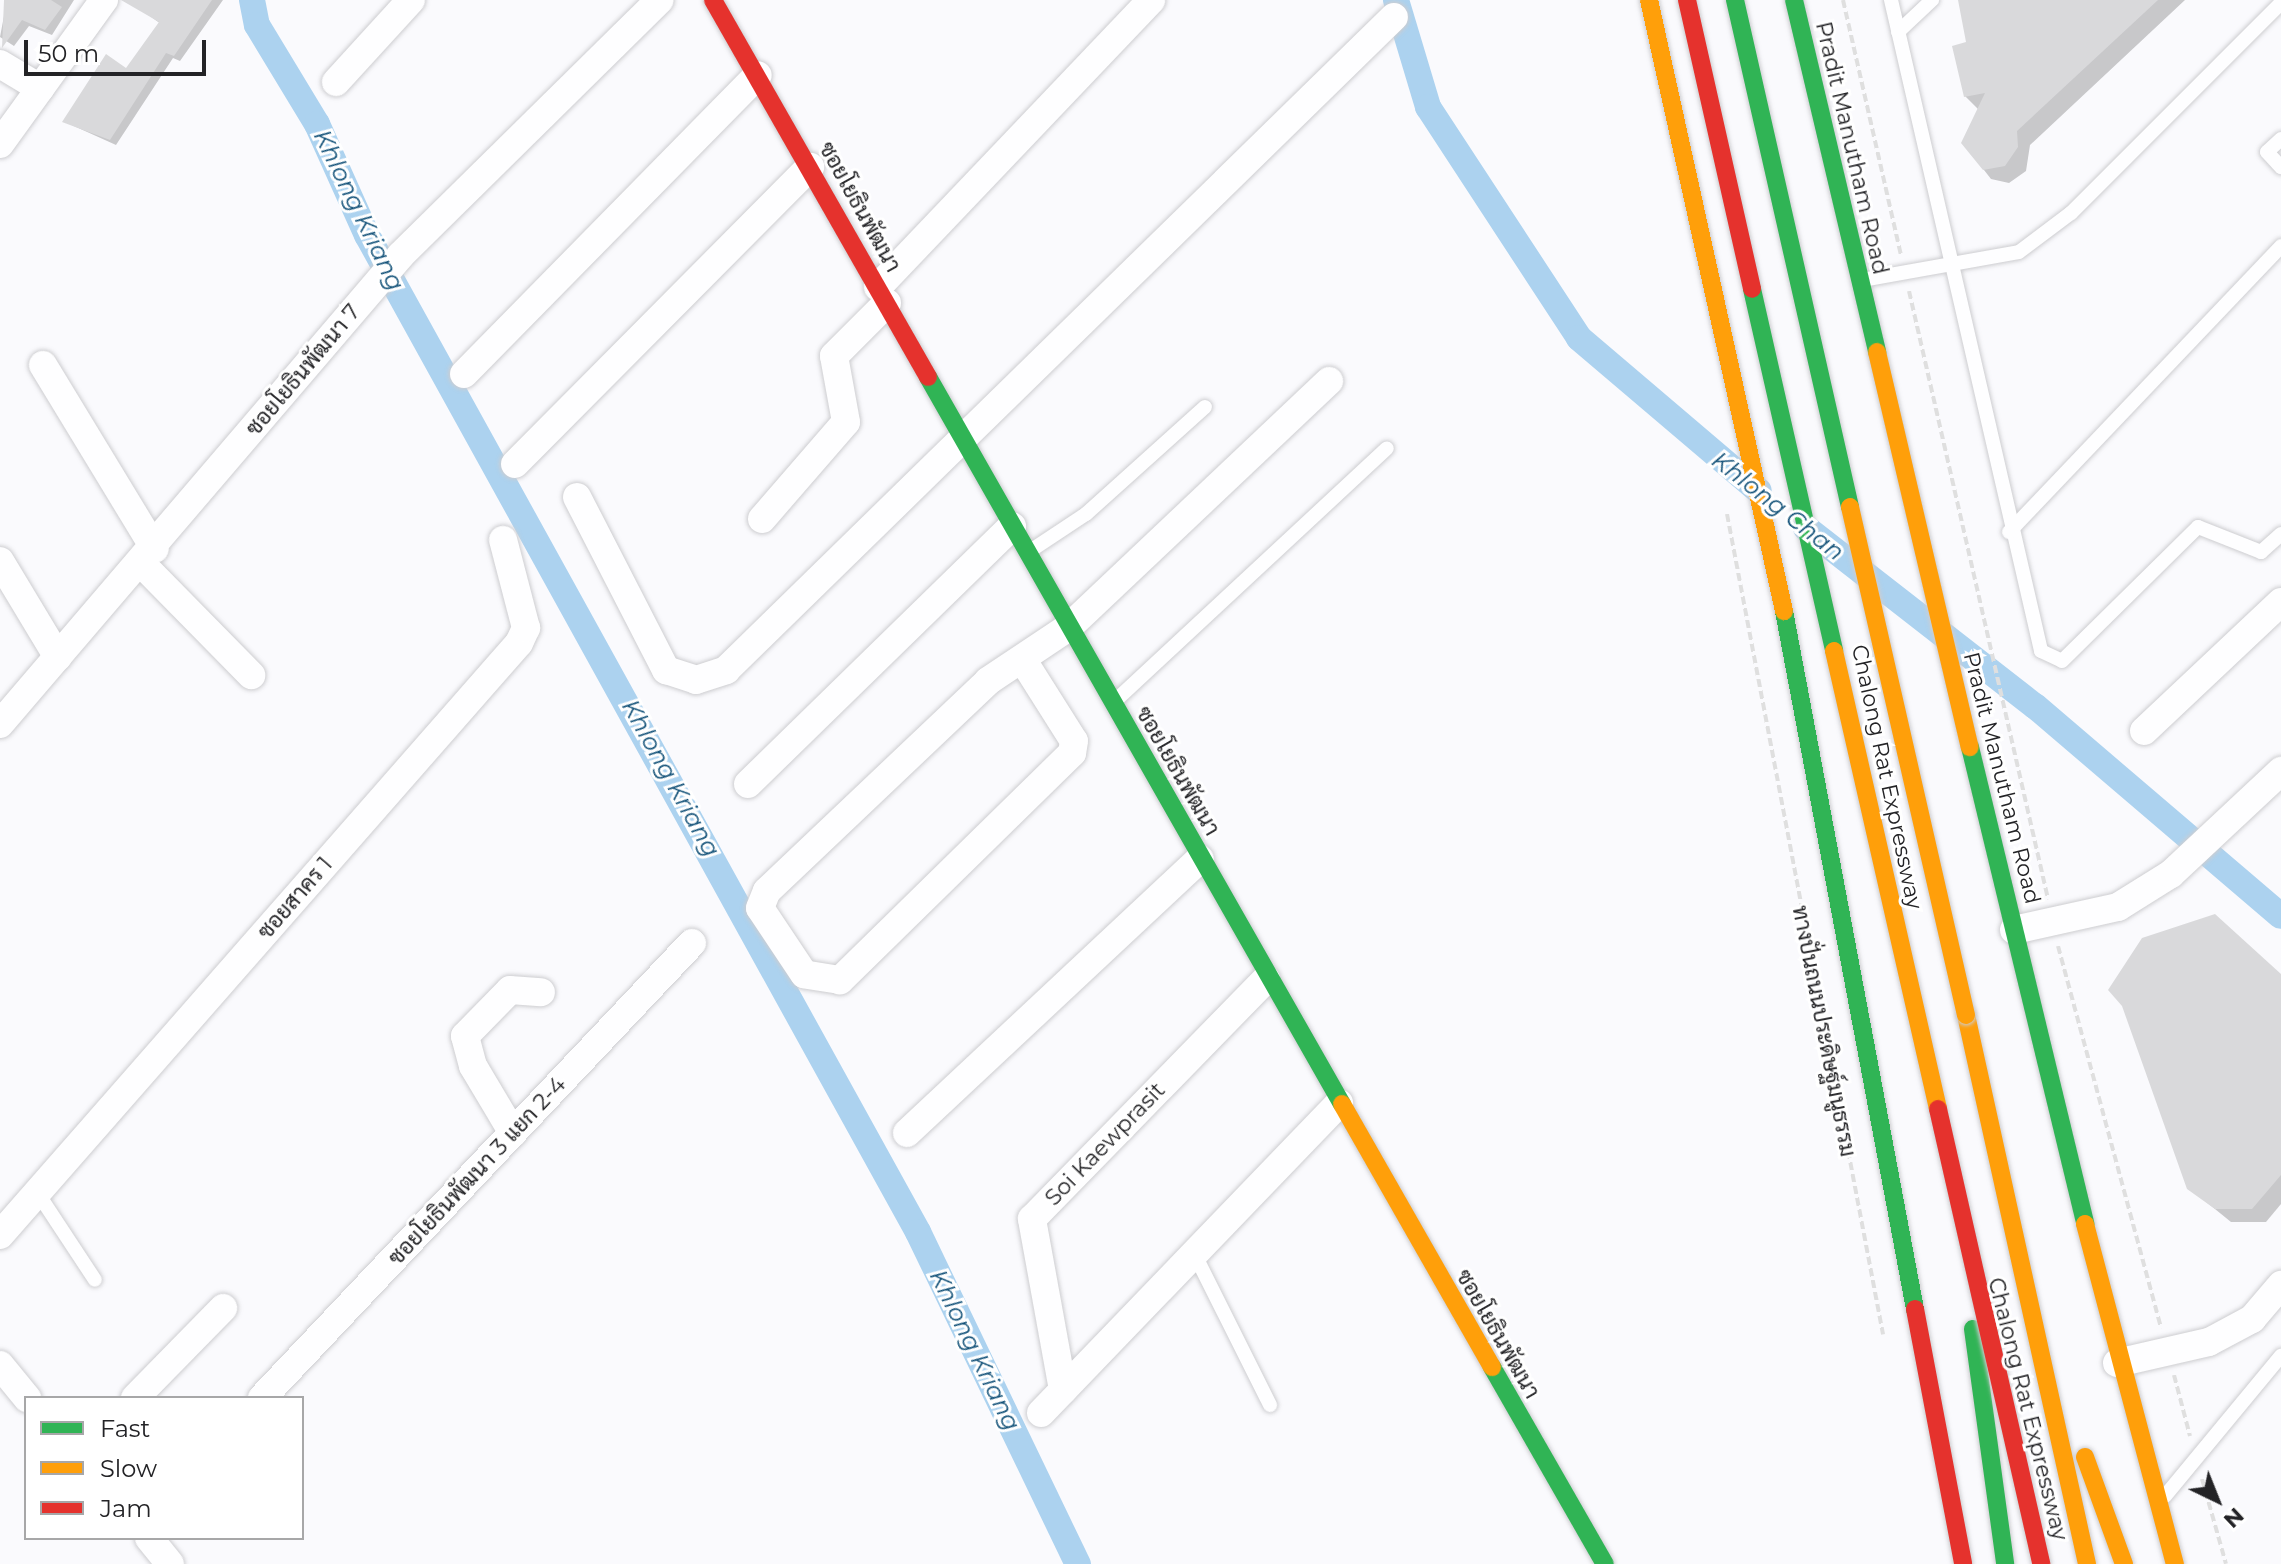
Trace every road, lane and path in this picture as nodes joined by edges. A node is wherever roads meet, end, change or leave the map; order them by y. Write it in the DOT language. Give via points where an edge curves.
graph roads {
  1 [pos="104,0"];
  2 [pos="411,0"];
  3 [pos="660,0"];
  4 [pos="713,0"];
  5 [pos="1151,0"];
  6 [pos="1649,0"];
  7 [pos="1687,0"];
  8 [pos="1735,0"];
  9 [pos="1794,0"];
  10 [pos="1891,0"];
  11 [pos="1932,0"];
  12 [pos="2281,3"];
  13 [pos="1394,17"];
  14 [pos="1898,32"];
  15 [pos="0,64"];
  16 [pos="758,75"];
  17 [pos="336,82"];
  18 [pos="40,88"];
  19 [pos="1817,110"];
  20 [pos="2281,139"];
  21 [pos="0,144"];
  22 [pos="1684,144"];
  23 [pos="810,167"];
  24 [pos="2281,167"];
  25 [pos="1844,229"];
  26 [pos="2281,246"];
  27 [pos="1947,259"];
  28 [pos="1858,281"];
  29 [pos="1713,293"];
  30 [pos="882,295"];
  31 [pos="43,365"];
  32 [pos="464,374"];
  33 [pos="1329,381"];
  34 [pos="1205,407"];
  35 [pos="965,443"];
  36 [pos="1387,448"];
  37 [pos="515,464"];
  38 [pos="577,497"];
  39 [pos="1723,497"];
  40 [pos="762,519"];
  41 [pos="1012,526"];
  42 [pos="2009,532"];
  43 [pos="2281,534"];
  44 [pos="503,540"];
  45 [pos="1027,553"];
  46 [pos="148,557"];
  47 [pos="0,561"];
  48 [pos="1976,585"];
  49 [pos="2281,602"];
  50 [pos="1069,627"];
  51 [pos="58,657"];
  52 [pos="1024,662"];
  53 [pos="251,675"];
  54 [pos="1113,704"];
  55 [pos="0,724"];
  56 [pos="2144,731"];
  57 [pos="2281,771"];
  58 [pos="748,784"];
  59 [pos="1200,859"];
  60 [pos="2053,923"];
  61 [pos="2014,930"];
  62 [pos="692,943"];
  63 [pos="1266,979"];
  64 [pos="541,992"];
  65 [pos="1339,1103"];
  66 [pos="513,1133"];
  67 [pos="907,1133"];
  68 [pos="37,1192"];
  69 [pos="0,1235"];
  70 [pos="1194,1253"];
  71 [pos="1967,1260"];
  72 [pos="95,1280"];
  73 [pos="2281,1285"];
  74 [pos="223,1308"];
  75 [pos="2038,1340"];
  76 [pos="1885,1348"];
  77 [pos="2168,1355"];
  78 [pos="2281,1356"];
  79 [pos="2117,1363"];
  80 [pos="0,1365"];
  81 [pos="1063,1390"];
  82 [pos="25,1396"];
  83 [pos="137,1396"];
  84 [pos="264,1396"];
  85 [pos="1270,1405"];
  86 [pos="1041,1413"];
  87 [pos="2196,1458"];
  88 [pos="2157,1505"];
  89 [pos="151,1540"];
  90 [pos="1597,1560"];
  91 [pos="170,1564"];
  92 [pos="1963,1564"];
  93 [pos="2005,1564"];
  94 [pos="2041,1564"];
  95 [pos="2087,1564"];
  96 [pos="2124,1564"];
  97 [pos="2175,1564"];
  98 [pos="2226,1564"];
  1 -- 18 [label="street"];
  2 -- 17 [label="street"];
  3 -- 46 [label="street, ซอยโยธินพัฒนา 7" via="401,255"];
  4 -- 16 [label="main road, ซอยโยธินพัฒนา"];
  5 -- 30 [label="street"];
  6 -- 22 [label="main road"];
  7 -- 71 [label="main road, Chalong Rat Expressway, bridge"];
  8 -- 75 [label="main road, Chalong Rat Expressway, bridge"];
  9 -- 19 [label="main road, Pradit Manutham Road"];
  10 -- 14 [label="lane"];
  11 -- 14 [label="lane"];
  12 -- 27 [label="lane" via="2061,221 2019,252"];
  13 -- 35 [label="street"];
  14 -- 27 [label="lane"];
  15 -- 18 [label="street"];
  16 -- 23 [label="main road, ซอยโยธินพัฒนา"];
  16 -- 32 [label="street"];
  18 -- 21 [label="street"];
  19 -- 22 [label="main road" via="1776,170 1711,180 1695,169"];
  19 -- 25 [label="main road, Pradit Manutham Road"];
  20 -- 24 [label="lane" via="2267,152"];
  22 -- 29 [label="main road"];
  23 -- 30 [label="main road, ซอยโยธินพัฒนา"];
  23 -- 37 [label="street"];
  25 -- 28 [label="main road, Pradit Manutham Road"];
  25 -- 29 [label="main road" via="1812,208 1767,191 1735,198 1715,218"];
  26 -- 42 [label="lane"];
  27 -- 28 [label="lane"];
  27 -- 42 [label="lane"];
  28 -- 61 [label="main road, Pradit Manutham Road"];
  29 -- 92 [label="main road" via="1773,555"];
  30 -- 35 [label="main road, ซอยโยธินพัฒนา"];
  30 -- 40 [label="street" via="834,356 846,422"];
  31 -- 46 [label="street"];
  33 -- 50 [label="street"];
  34 -- 45 [label="lane" via="1086,514"];
  35 -- 38 [label="street" via="726,670 696,680 666,670 653,652"];
  35 -- 41 [label="main road, ซอยโยธินพัฒนา"];
  36 -- 54 [label="lane"];
  39 -- 76 [label="path, ทางปั่นถนนประดิษฐ์มนูธรรม"];
  41 -- 45 [label="main road, ซอยโยธินพัฒนา"];
  41 -- 58 [label="street"];
  42 -- 43 [label="lane" via="2038,642 2053,661 2198,527 2261,552"];
  44 -- 68 [label="street, ซอยสาคร 1" via="526,628 519,643"];
  45 -- 50 [label="main road, ซอยโยธินพัฒนา"];
  46 -- 51 [label="street, ซอยโยธินพัฒนา 7"];
  46 -- 53 [label="street"];
  47 -- 51 [label="street"];
  48 -- 60 [label="path"];
  49 -- 56 [label="street"];
  50 -- 52 [label="street"];
  50 -- 54 [label="main road, ซอยโยธินพัฒนา"];
  51 -- 55 [label="street, ซอยโยธินพัฒนา 7"];
  52 -- 52 [label="street" via="988,681 767,891 760,908 804,974 840,980 1072,753 1074,741"];
  54 -- 59 [label="main road, ซอยโยธินพัฒนา"];
  57 -- 60 [label="street" via="2171,874 2118,907"];
  59 -- 63 [label="main road, ซอยโยธินพัฒนา"];
  59 -- 67 [label="street"];
  60 -- 61 [label="street"];
  60 -- 77 [label="path"];
  61 -- 79 [label="main road, Pradit Manutham Road"];
  62 -- 66 [label="street, ซอยโยธินพัฒนา 3 แยก 2-4"];
  63 -- 65 [label="main road, ซอยโยธินพัฒนา"];
  63 -- 81 [label="street, Soi Kaewprasit" via="1032,1219"];
  64 -- 66 [label="street" via="510,990 465,1036 473,1066"];
  65 -- 70 [label="street"];
  65 -- 90 [label="main road, ซอยโยธินพัฒนา"];
  66 -- 84 [label="street, ซอยโยธินพัฒนา 3 แยก 2-4"];
  68 -- 69 [label="street, ซอยสาคร 1"];
  68 -- 72 [label="lane"];
  70 -- 81 [label="street"];
  70 -- 85 [label="lane"];
  71 -- 93 [label="main road"];
  71 -- 94 [label="main road, Chalong Rat Expressway, bridge"];
  73 -- 77 [label="street" via="2252,1319"];
  74 -- 83 [label="street"];
  75 -- 95 [label="main road, Chalong Rat Expressway"];
  75 -- 96 [label="main road"];
  77 -- 79 [label="street"];
  77 -- 87 [label="path"];
  78 -- 87 [label="lane"];
  79 -- 88 [label="main road, Pradit Manutham Road"];
  80 -- 82 [label="street"];
  81 -- 86 [label="street"];
  87 -- 88 [label="lane"];
  87 -- 98 [label="path"];
  88 -- 97 [label="main road, Pradit Manutham Road"];
  89 -- 91 [label="street"];
}
